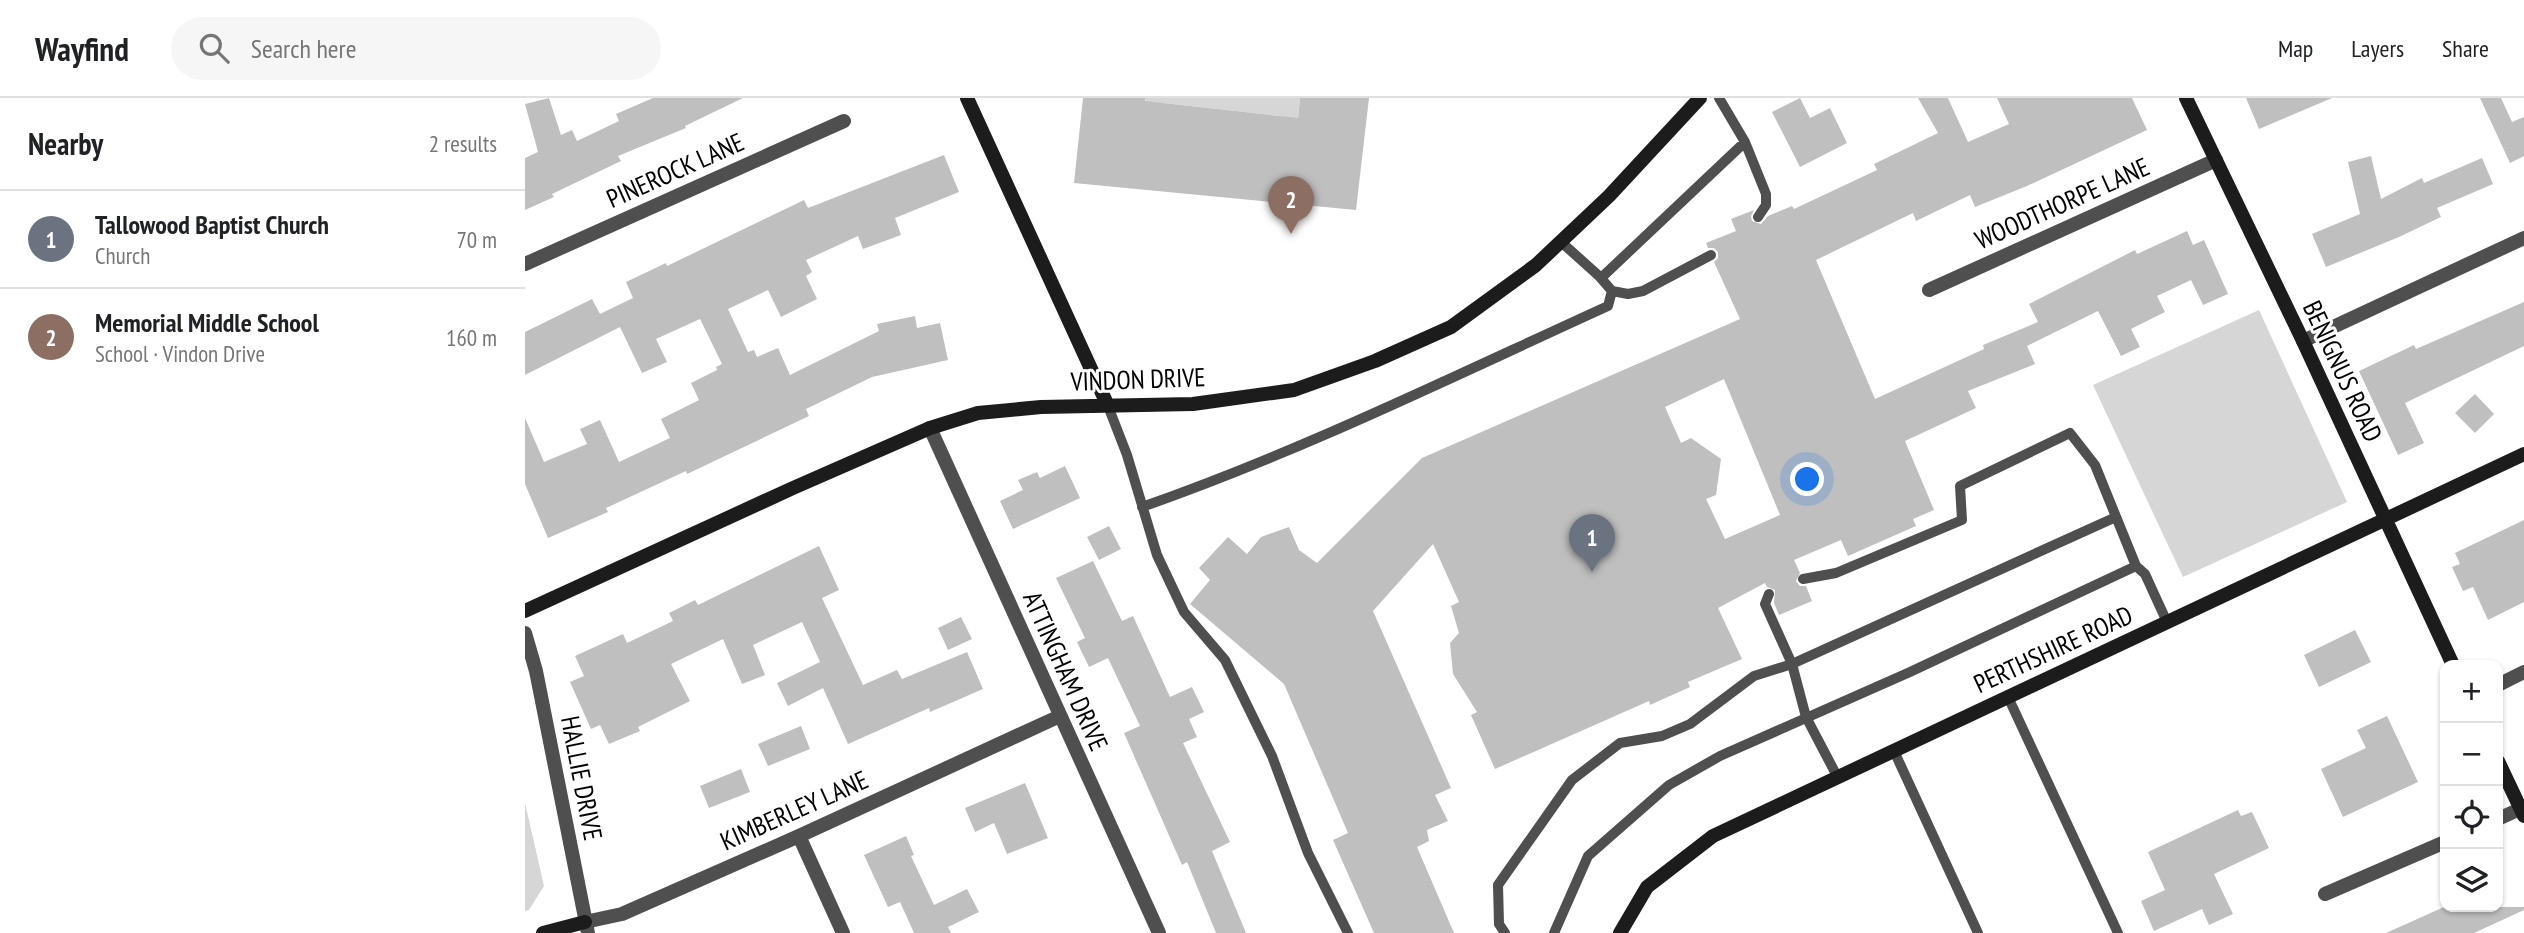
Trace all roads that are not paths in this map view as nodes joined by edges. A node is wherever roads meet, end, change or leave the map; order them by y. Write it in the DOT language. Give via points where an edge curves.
graph roads {
  1 [pos="967,98"];
  2 [pos="1719,98"];
  3 [pos="2186,98"];
  4 [pos="1696,101"];
  5 [pos="844,121"];
  6 [pos="1745,142"];
  7 [pos="2216,160"];
  8 [pos="1758,217"];
  9 [pos="2524,238"];
  10 [pos="1560,242"];
  11 [pos="1710,255"];
  12 [pos="525,264"];
  13 [pos="1601,278"];
  14 [pos="1929,290"];
  15 [pos="1612,291"];
  16 [pos="2303,341"];
  17 [pos="1108,406"];
  18 [pos="930,428"];
  19 [pos="2524,454"];
  20 [pos="1142,507"];
  21 [pos="2116,517"];
  22 [pos="2386,519"];
  23 [pos="2136,566"];
  24 [pos="1803,579"];
  25 [pos="1769,594"];
  26 [pos="525,611"];
  27 [pos="2167,622"];
  28 [pos="525,633"];
  29 [pos="2451,660"];
  30 [pos="1792,664"];
  31 [pos="2524,672"];
  32 [pos="2503,682"];
  33 [pos="2008,697"];
  34 [pos="1059,716"];
  35 [pos="1806,718"];
  36 [pos="1894,751"];
  37 [pos="2503,772"];
  38 [pos="1836,776"];
  39 [pos="2522,813"];
  40 [pos="2503,818"];
  41 [pos="799,836"];
  42 [pos="2440,844"];
  43 [pos="2325,894"];
  44 [pos="586,928"];
  45 [pos="543,933"];
  46 [pos="843,933"];
  47 [pos="1160,933"];
  48 [pos="1348,933"];
  49 [pos="1505,933"];
  50 [pos="1554,933"];
  51 [pos="1620,933"];
  52 [pos="1978,933"];
  53 [pos="2118,933"];
  1 -- 17 [label="street"];
  2 -- 6 [label="lane"];
  3 -- 7 [label="street, BENIGNUS ROAD"];
  4 -- 10 [label="street, VINDON DRIVE"];
  5 -- 12 [label="street, PINEROCK LANE"];
  6 -- 8 [label="lane" via="1766,194 1766,205"];
  6 -- 13 [label="lane"];
  7 -- 14 [label="street, WOODTHORPE LANE"];
  7 -- 16 [label="street, BENIGNUS ROAD"];
  9 -- 16 [label="street"];
  10 -- 13 [label="lane"];
  10 -- 17 [label="street, VINDON DRIVE" via="1451,327 1375,361 1294,390 1193,404"];
  11 -- 15 [label="lane" via="1643,291"];
  13 -- 15 [label="lane"];
  15 -- 20 [label="lane" via="1608,306 1301,444"];
  16 -- 22 [label="street, BENIGNUS ROAD"];
  17 -- 18 [label="street, VINDON DRIVE" via="978,413"];
  17 -- 20 [label="lane"];
  18 -- 26 [label="street, VINDON DRIVE"];
  18 -- 34 [label="street, ATTINGHAM DRIVE"];
  19 -- 22 [label="street, PERTHSHIRE ROAD"];
  20 -- 48 [label="lane" via="1157,555 1184,612 1225,660 1272,756 1308,853"];
  21 -- 23 [label="lane"];
  21 -- 24 [label="lane" via="2095,465 2070,433 1960,486 1962,520 1836,573"];
  21 -- 30 [label="lane"];
  22 -- 27 [label="street, PERTHSHIRE ROAD"];
  22 -- 29 [label="street, BENIGNUS ROAD"];
  23 -- 27 [label="lane" via="2145,574"];
  23 -- 35 [label="lane"];
  25 -- 30 [label="lane" via="1765,604"];
  27 -- 33 [label="street, PERTHSHIRE ROAD"];
  28 -- 44 [label="street, HALLIE DRIVE"];
  30 -- 35 [label="lane"];
  30 -- 49 [label="lane" via="1754,676 1690,724 1661,736 1620,743 1571,780 1498,885 1499,924"];
  31 -- 32 [label="street"];
  33 -- 36 [label="street, PERTHSHIRE ROAD"];
  33 -- 53 [label="lane"];
  34 -- 41 [label="street, KIMBERLEY LANE"];
  34 -- 47 [label="street, ATTINGHAM DRIVE"];
  35 -- 38 [label="lane"];
  35 -- 50 [label="lane" via="1720,756 1669,785 1588,856"];
  36 -- 38 [label="street, PERTHSHIRE ROAD"];
  36 -- 52 [label="lane"];
  37 -- 39 [label="street"];
  38 -- 51 [label="street, PERTHSHIRE ROAD" via="1713,836 1647,887"];
  39 -- 40 [label="street"];
  41 -- 44 [label="street, KIMBERLEY LANE"];
  41 -- 46 [label="street"];
  42 -- 43 [label="street"];
  44 -- 45 [label="street, KIMBERLEY LANE"];
}
